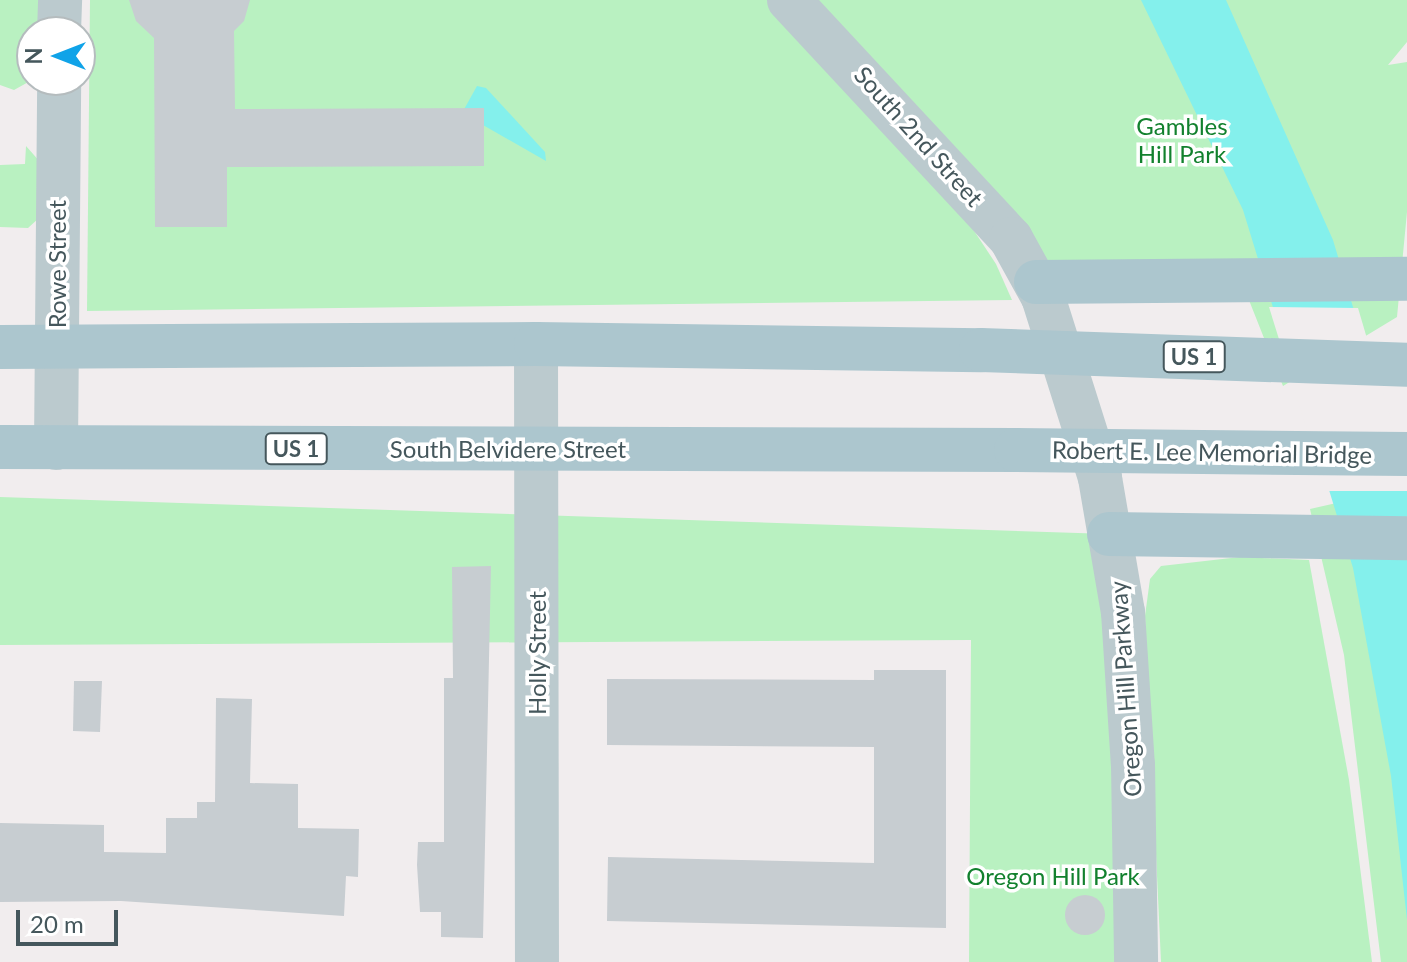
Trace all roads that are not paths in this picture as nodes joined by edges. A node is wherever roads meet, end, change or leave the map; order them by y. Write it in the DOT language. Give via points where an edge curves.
graph roads {
  1 [pos="789,0"];
  2 [pos="59,96"];
  3 [pos="1407,279"];
  4 [pos="1036,282"];
  5 [pos="536,344"];
  6 [pos="57,346"];
  7 [pos="0,347"];
  8 [pos="1407,365"];
  9 [pos="0,447"];
  10 [pos="56,448"];
  11 [pos="536,450"];
  12 [pos="1016,450"];
  13 [pos="1407,454"];
  14 [pos="1109,534"];
  15 [pos="1407,538"];
  16 [pos="537,962"];
  17 [pos="1136,962"];
  1 -- 4 [label="street, South 2nd Street" via="1003,229"];
  2 -- 6 [label="street, Rowe Street"];
  3 -- 4 [label="main road"];
  4 -- 14 [label="street, Oregon Hill Parkway" via="1075,389 1100,478"];
  5 -- 6 [label="main road, US 1"];
  5 -- 8 [label="main road, US 1, bridge" via="981,350"];
  5 -- 11 [label="street, Holly Street"];
  6 -- 7 [label="main road, US 1"];
  6 -- 10 [label="street, Rowe Street"];
  9 -- 10 [label="main road, South Belvidere Street / US 1"];
  10 -- 11 [label="main road, South Belvidere Street / US 1"];
  11 -- 12 [label="main road, South Belvidere Street / US 1"];
  11 -- 16 [label="street, Holly Street"];
  12 -- 13 [label="main road, Robert E. Lee Memorial Bridge / US 1, bridge"];
  14 -- 15 [label="main road"];
  14 -- 17 [label="street, Oregon Hill Parkway" via="1123,612 1132,749"];
}
